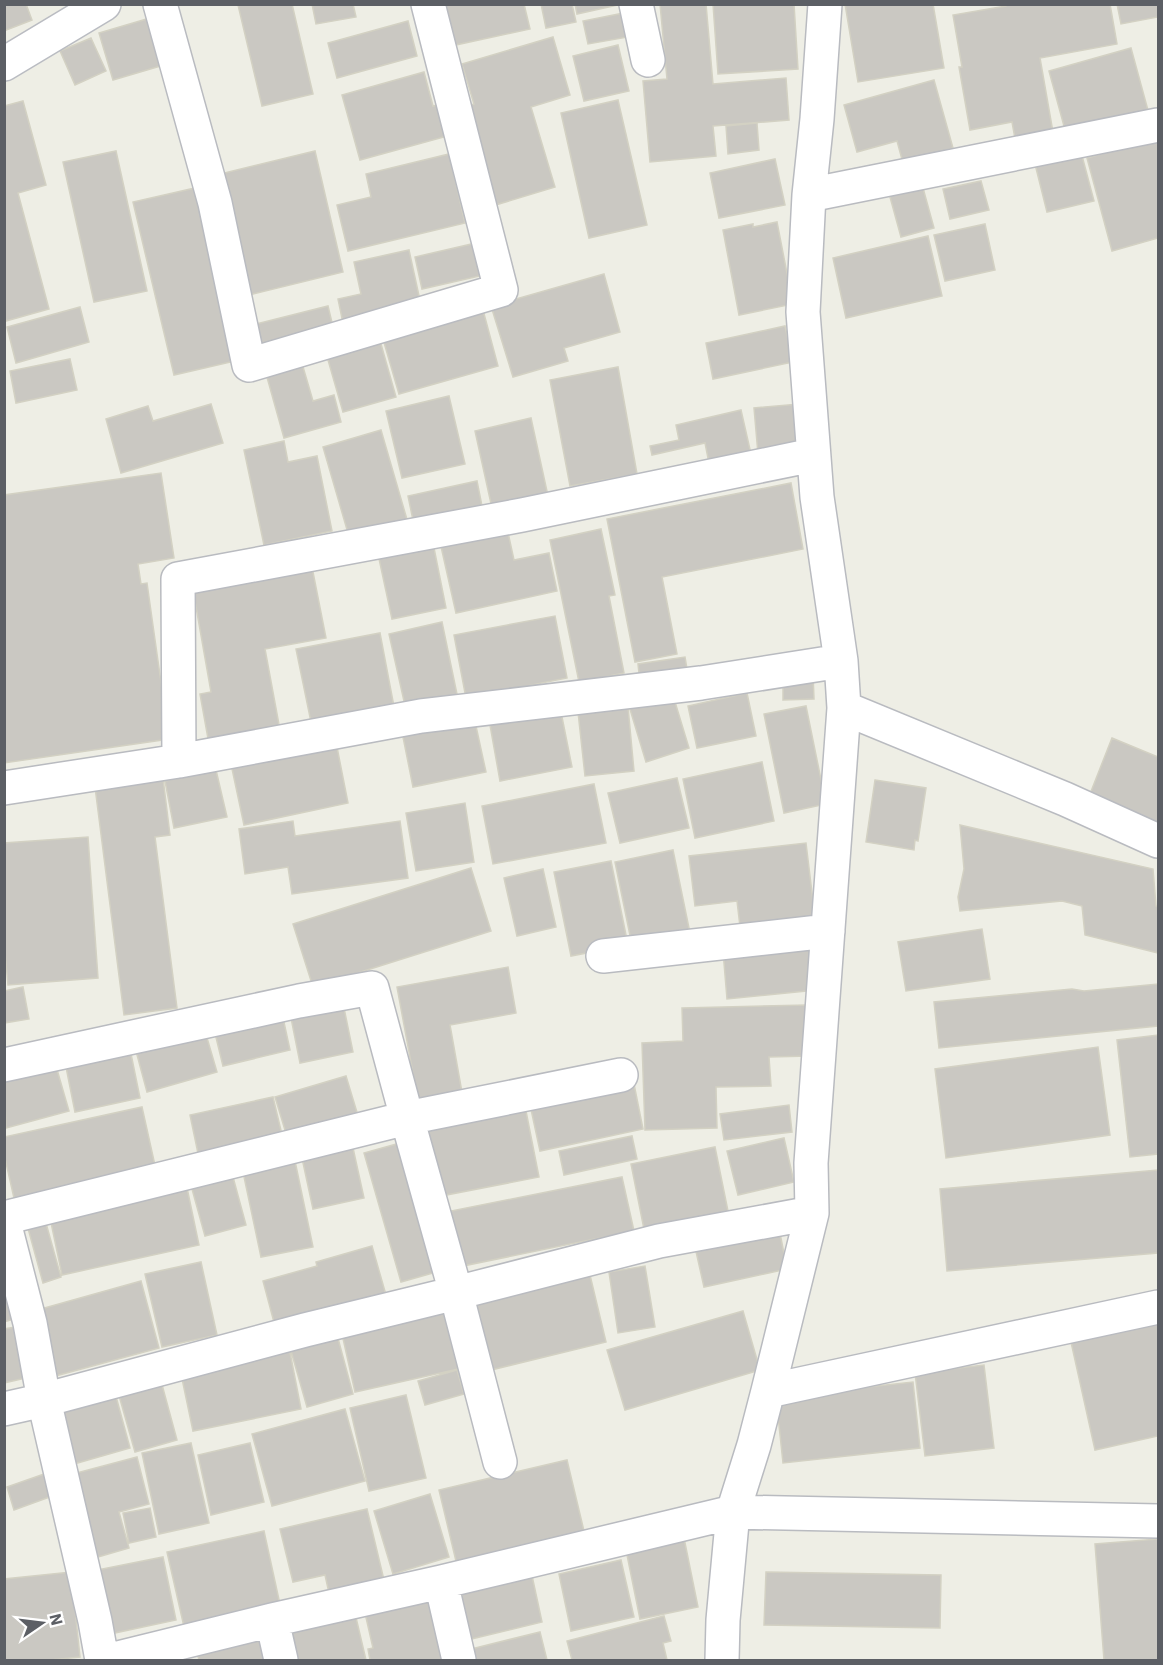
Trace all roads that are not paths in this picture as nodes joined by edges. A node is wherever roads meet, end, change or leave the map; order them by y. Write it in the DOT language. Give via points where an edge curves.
graph roads {
  1 [pos="104,4"];
  2 [pos="160,4"];
  3 [pos="428,4"];
  4 [pos="636,4"];
  5 [pos="825,4"];
  6 [pos="648,60"];
  7 [pos="4,64"];
  8 [pos="1158,125"];
  9 [pos="809,195"];
  10 [pos="813,455"];
  11 [pos="841,661"];
  12 [pos="844,708"];
  13 [pos="179,761"];
  14 [pos="4,788"];
  15 [pos="1158,841"];
  16 [pos="828,931"];
  17 [pos="603,956"];
  18 [pos="4,1065"];
  19 [pos="621,1075"];
  20 [pos="407,1118"];
  21 [pos="812,1213"];
  22 [pos="4,1220"];
  23 [pos="456,1293"];
  24 [pos="1158,1307"];
  25 [pos="768,1391"];
  26 [pos="44,1400"];
  27 [pos="4,1409"];
  28 [pos="500,1462"];
  29 [pos="733,1512"];
  30 [pos="1158,1521"];
  31 [pos="441,1582"];
  32 [pos="272,1620"];
  33 [pos="102,1660"];
  34 [pos="110,1660"];
  35 [pos="281,1660"];
  36 [pos="459,1660"];
  37 [pos="722,1660"];
  1 -- 7 [label="street"];
  2 -- 3 [label="street" via="215,203 249,365 501,290"];
  4 -- 6 [label="street"];
  5 -- 9 [label="street"];
  8 -- 9 [label="street"];
  9 -- 10 [label="street" via="803,312"];
  10 -- 11 [label="street"];
  10 -- 13 [label="street" via="522,515 178,579"];
  11 -- 12 [label="street"];
  11 -- 13 [label="street" via="700,683 421,716"];
  12 -- 15 [label="street"];
  12 -- 16 [label="street"];
  13 -- 14 [label="street"];
  16 -- 17 [label="street"];
  16 -- 21 [label="street" via="811,1163"];
  18 -- 20 [label="street" via="372,988"];
  19 -- 20 [label="street"];
  20 -- 22 [label="street"];
  20 -- 23 [label="street"];
  21 -- 23 [label="street" via="659,1241"];
  21 -- 25 [label="street"];
  22 -- 26 [label="street" via="30,1323"];
  23 -- 26 [label="street"];
  23 -- 28 [label="street"];
  24 -- 25 [label="street"];
  25 -- 29 [label="street"];
  26 -- 27 [label="street"];
  26 -- 33 [label="street"];
  29 -- 30 [label="street"];
  29 -- 31 [label="street"];
  29 -- 37 [label="street"];
  31 -- 32 [label="street"];
  31 -- 36 [label="street"];
  32 -- 34 [label="street"];
  32 -- 35 [label="street"];
}
